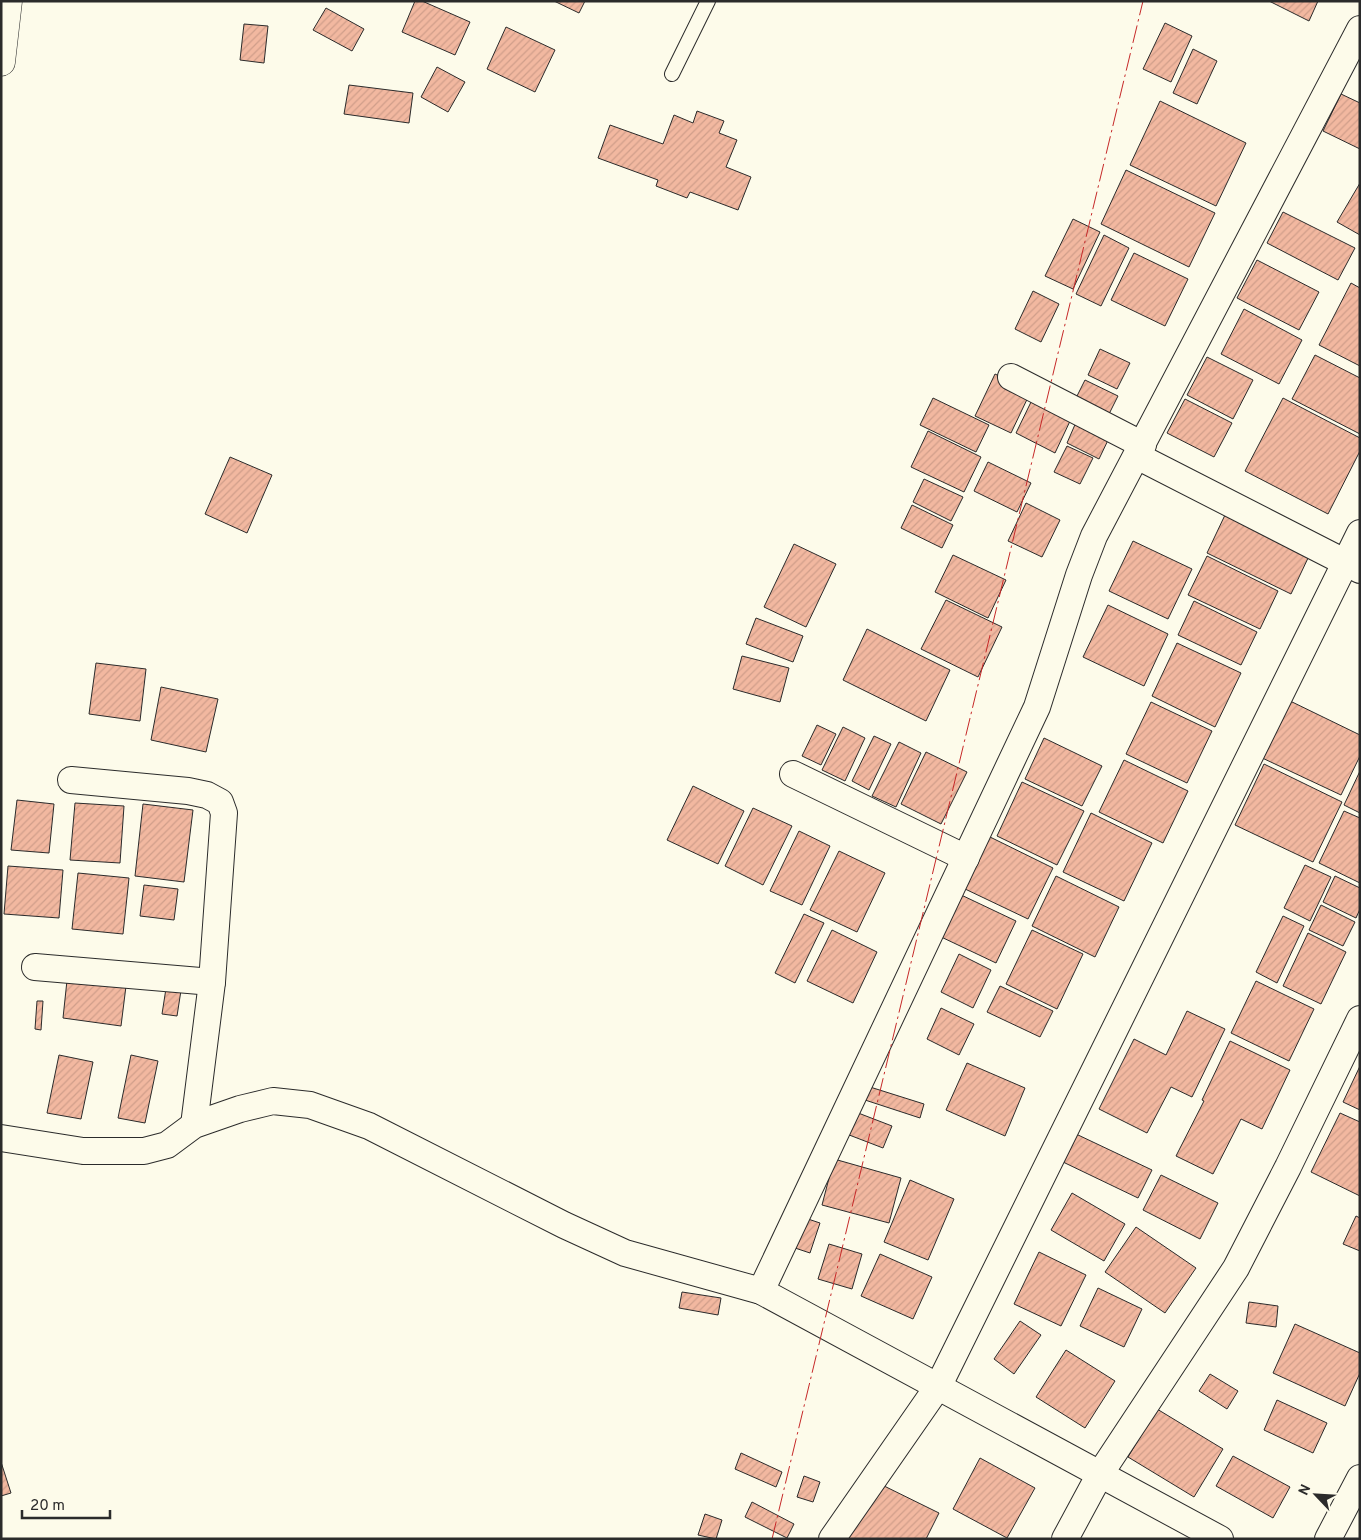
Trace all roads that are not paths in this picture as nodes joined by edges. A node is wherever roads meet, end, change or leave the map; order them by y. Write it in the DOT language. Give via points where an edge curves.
graph roads {
  1 [pos="8,1"];
  2 [pos="708,1"];
  3 [pos="1360,29"];
  4 [pos="1,62"];
  5 [pos="672,74"];
  6 [pos="1011,377"];
  7 [pos="1140,451"];
  8 [pos="1360,533"];
  9 [pos="1352,566"];
  10 [pos="793,774"];
  11 [pos="71,780"];
  12 [pos="966,858"];
  13 [pos="35,967"];
  14 [pos="212,982"];
  15 [pos="1360,1019"];
  16 [pos="194,1125"];
  17 [pos="1,1138"];
  18 [pos="761,1290"];
  19 [pos="939,1385"];
  20 [pos="1100,1474"];
  21 [pos="1360,1478"];
  22 [pos="832,1539"];
  23 [pos="1064,1539"];
  24 [pos="1220,1539"];
  25 [pos="1328,1539"];
  1 -- 4 [label="highway"];
  2 -- 5 [label="lane"];
  3 -- 7 [label="street"];
  6 -- 7 [label="street"];
  7 -- 9 [label="street"];
  7 -- 12 [label="street" via="1094,536 1078,575 1037,707"];
  8 -- 9 [label="street"];
  9 -- 19 [label="street"];
  10 -- 12 [label="street"];
  11 -- 14 [label="street" via="188,791 220,802 224,813"];
  12 -- 18 [label="street"];
  13 -- 14 [label="street"];
  14 -- 16 [label="street"];
  15 -- 20 [label="street" via="1236,1268"];
  16 -- 17 [label="street" via="167,1145 144,1151 82,1151"];
  16 -- 18 [label="street" via="240,1109 273,1102 310,1104 369,1126 625,1253"];
  18 -- 19 [label="street"];
  19 -- 20 [label="street"];
  19 -- 22 [label="street"];
  20 -- 23 [label="street"];
  20 -- 24 [label="street"];
  21 -- 25 [label="street"];
}
